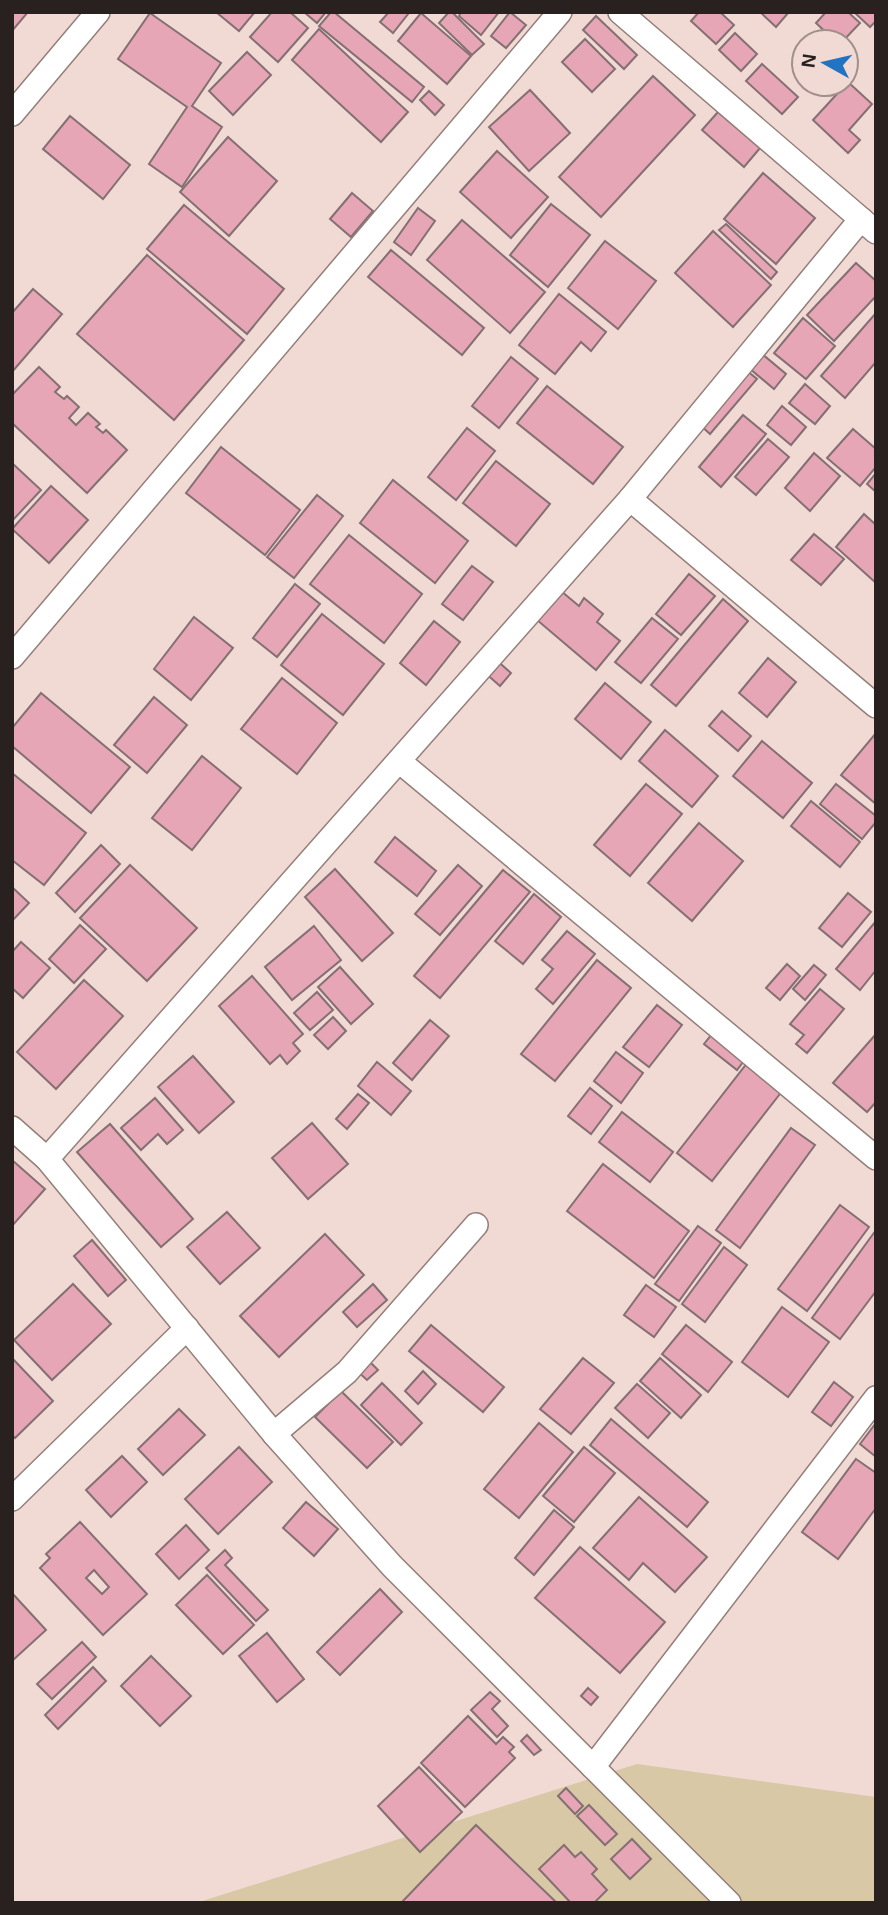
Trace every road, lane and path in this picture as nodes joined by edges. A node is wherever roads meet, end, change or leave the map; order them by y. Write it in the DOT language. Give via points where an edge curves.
graph roads {
  1 [pos="98,12"];
  2 [pos="560,12"];
  3 [pos="620,12"];
  4 [pos="12,114"];
  5 [pos="868,225"];
  6 [pos="630,499"];
  7 [pos="12,657"];
  8 [pos="876,706"];
  9 [pos="398,761"];
  10 [pos="12,1128"];
  11 [pos="876,1158"];
  12 [pos="47,1159"];
  13 [pos="476,1225"];
  14 [pos="187,1328"];
  15 [pos="876,1398"];
  16 [pos="274,1434"];
  17 [pos="12,1499"];
  18 [pos="593,1767"];
  19 [pos="729,1903"];
  1 -- 4 [label="street"];
  2 -- 7 [label="street"];
  3 -- 5 [label="street"];
  5 -- 6 [label="street"];
  6 -- 8 [label="street"];
  6 -- 9 [label="street"];
  9 -- 11 [label="street"];
  9 -- 12 [label="street"];
  10 -- 12 [label="street"];
  12 -- 14 [label="street"];
  13 -- 16 [label="street" via="347,1372"];
  14 -- 16 [label="street"];
  14 -- 17 [label="street"];
  15 -- 18 [label="street"];
  16 -- 18 [label="street" via="392,1566"];
  18 -- 19 [label="street"];
}
